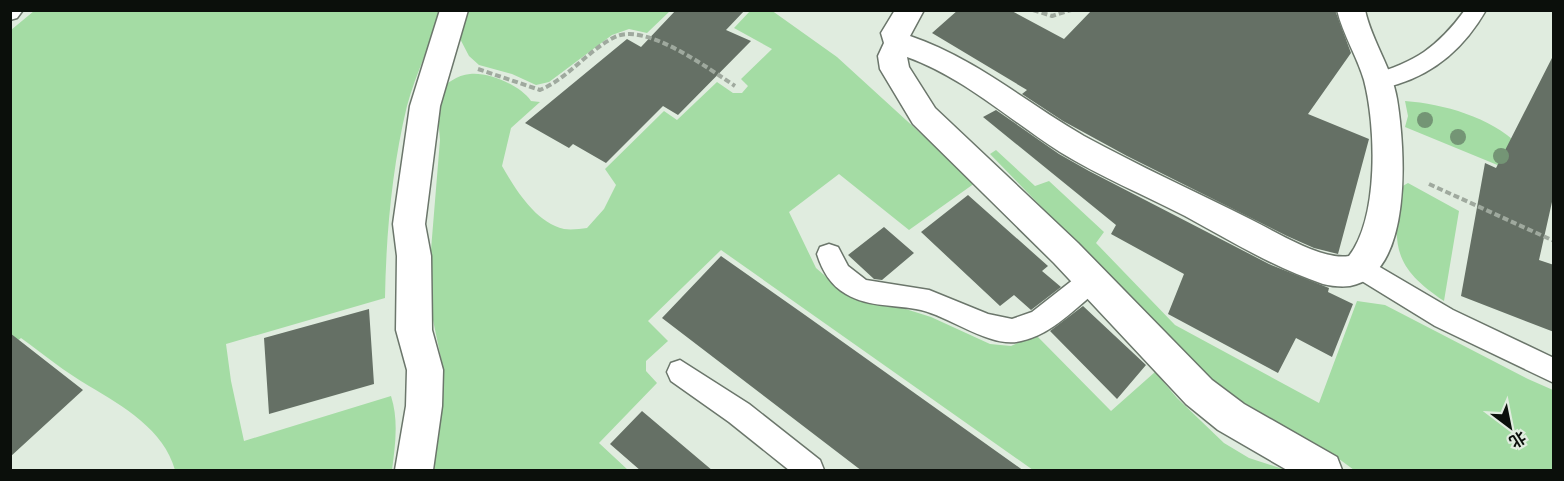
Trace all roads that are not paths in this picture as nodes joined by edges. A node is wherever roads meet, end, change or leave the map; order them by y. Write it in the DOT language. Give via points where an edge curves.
graph roads {
  1 [pos="454,10"];
  2 [pos="910,10"];
  3 [pos="1351,10"];
  4 [pos="1476,10"];
  5 [pos="898,43"];
  6 [pos="1379,81"];
  7 [pos="829,254"];
  8 [pos="1361,267"];
  9 [pos="1092,280"];
  10 [pos="1554,371"];
  11 [pos="680,372"];
  12 [pos="414,471"];
  13 [pos="810,471"];
  14 [pos="1323,471"];
  1 -- 12 [label="street" via="440,62 430,82 409,225 414,256 414,330 425,370"];
  2 -- 5 [label="street" via="895,33"];
  3 -- 6 [label="street"];
  4 -- 6 [label="lane" via="1440,55 1405,75"];
  5 -- 8 [label="street" via="964,72 1074,144 1269,244 1326,270 1347,272"];
  5 -- 9 [label="street" via="892,56 895,69 924,116"];
  6 -- 8 [label="street" via="1388,163 1376,248"];
  7 -- 9 [label="lane" via="833,266 857,288 878,295 928,300 989,326 1018,331 1059,309"];
  8 -- 10 [label="lane" via="1444,318"];
  9 -- 14 [label="street" via="1200,392 1231,417"];
  11 -- 13 [label="lane" via="739,413"];
}
